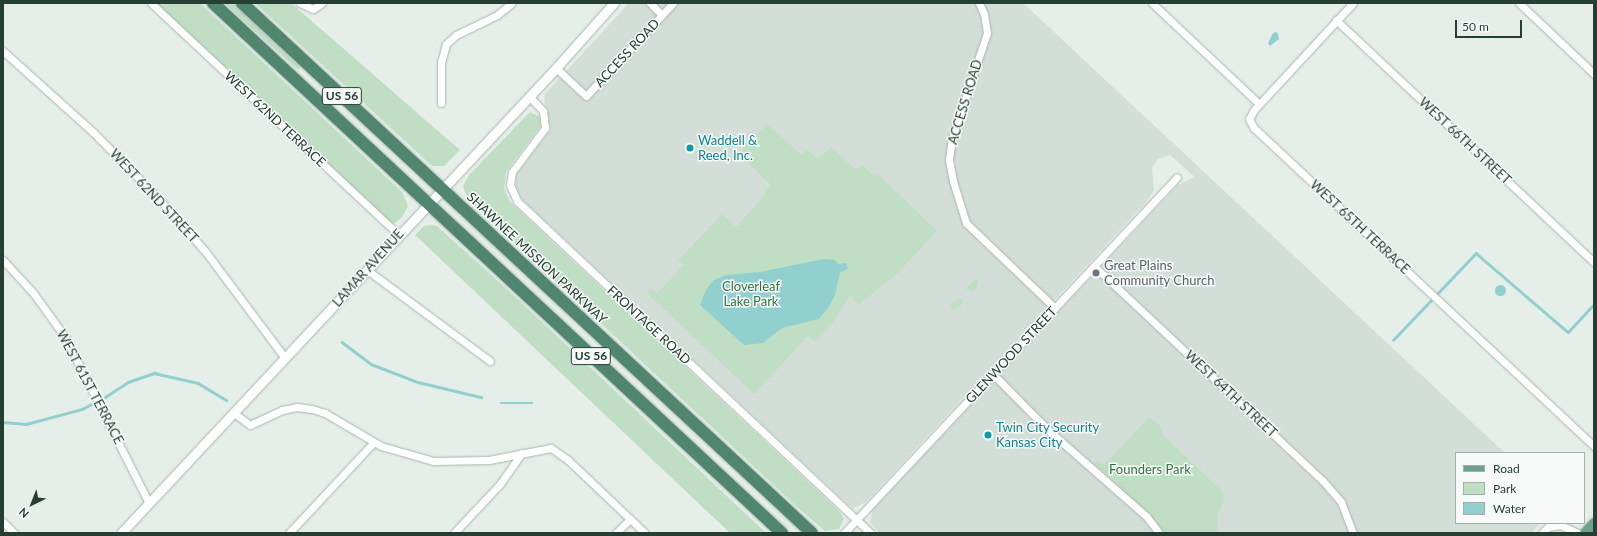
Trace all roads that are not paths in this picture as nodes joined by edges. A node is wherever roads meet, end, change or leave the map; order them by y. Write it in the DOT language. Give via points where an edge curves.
graph roads {
  1 [pos="151,3"];
  2 [pos="213,3"];
  3 [pos="242,3"];
  4 [pos="300,3"];
  5 [pos="322,3"];
  6 [pos="512,3"];
  7 [pos="614,3"];
  8 [pos="650,3"];
  9 [pos="673,3"];
  10 [pos="979,3"];
  11 [pos="1152,3"];
  12 [pos="1353,3"];
  13 [pos="1519,3"];
  14 [pos="662,15"];
  15 [pos="1336,20"];
  16 [pos="3,51"];
  17 [pos="556,68"];
  18 [pos="1594,74"];
  19 [pos="529,96"];
  20 [pos="441,103"];
  21 [pos="1259,104"];
  22 [pos="1177,177"];
  23 [pos="442,189"];
  24 [pos="428,204"];
  25 [pos="398,235"];
  26 [pos="3,260"];
  27 [pos="1594,262"];
  28 [pos="1094,266"];
  29 [pos="367,270"];
  30 [pos="1055,308"];
  31 [pos="285,358"];
  32 [pos="490,361"];
  33 [pos="993,374"];
  34 [pos="234,413"];
  35 [pos="373,443"];
  36 [pos="1594,446"];
  37 [pos="522,453"];
  38 [pos="149,503"];
  39 [pos="630,519"];
  40 [pos="856,519"];
  41 [pos="3,522"];
  42 [pos="1594,523"];
  43 [pos="14,533"];
  44 [pos="121,533"];
  45 [pos="289,533"];
  46 [pos="454,533"];
  47 [pos="616,533"];
  48 [pos="645,533"];
  49 [pos="782,533"];
  50 [pos="812,533"];
  51 [pos="844,533"];
  52 [pos="870,533"];
  53 [pos="1159,533"];
  54 [pos="1353,533"];
  55 [pos="1542,533"];
  56 [pos="1578,533"];
  57 [pos="1584,533"];
  1 -- 25 [label="street, WEST 62ND TERRACE"];
  2 -- 24 [label="highway, US 56"];
  3 -- 23 [label="highway, SHAWNEE MISSION PARKWAY / US 56"];
  4 -- 5 [label="street" via="313,9"];
  6 -- 20 [label="street" via="497,15 456,35 446,44 441,62"];
  7 -- 17 [label="street, LAMAR AVENUE"];
  8 -- 14 [label="street, ACCESS ROAD"];
  9 -- 14 [label="street, ACCESS ROAD"];
  10 -- 30 [label="street, ACCESS ROAD" via="987,33 952,138 948,160 953,181 966,223"];
  11 -- 21 [label="street"];
  12 -- 15 [label="street"];
  13 -- 18 [label="street"];
  14 -- 17 [label="street, ACCESS ROAD" via="586,96"];
  15 -- 21 [label="street"];
  15 -- 27 [label="street, WEST 66TH STREET"];
  16 -- 31 [label="street, WEST 62ND STREET" via="93,132 157,197 205,251"];
  17 -- 19 [label="street, LAMAR AVENUE"];
  19 -- 23 [label="street, LAMAR AVENUE"];
  19 -- 40 [label="street, FRONTAGE ROAD" via="543,111 545,128 512,172 510,185 517,201"];
  21 -- 36 [label="street, WEST 65TH TERRACE" via="1249,119 1254,128"];
  22 -- 28 [label="street, GLENWOOD STREET"];
  23 -- 24 [label="street, LAMAR AVENUE"];
  23 -- 50 [label="highway, SHAWNEE MISSION PARKWAY / US 56"];
  24 -- 25 [label="street, LAMAR AVENUE"];
  24 -- 49 [label="highway, US 56"];
  25 -- 29 [label="street, LAMAR AVENUE"];
  26 -- 38 [label="street, WEST 61ST TERRACE" via="34,294 65,337"];
  28 -- 30 [label="street, GLENWOOD STREET"];
  28 -- 54 [label="street, WEST 64TH STREET" via="1323,481 1341,502"];
  29 -- 31 [label="street, LAMAR AVENUE"];
  29 -- 32 [label="street"];
  30 -- 33 [label="street, GLENWOOD STREET"];
  31 -- 34 [label="street, LAMAR AVENUE"];
  33 -- 40 [label="street, GLENWOOD STREET"];
  33 -- 53 [label="street" via="1047,429 1147,516"];
  34 -- 35 [label="street" via="246,424 252,425 282,410 297,407 312,409 327,414"];
  34 -- 38 [label="street, LAMAR AVENUE"];
  35 -- 37 [label="street" via="403,454 446,462 489,460"];
  35 -- 45 [label="street"];
  37 -- 39 [label="street" via="547,447 554,449"];
  37 -- 46 [label="street" via="497,488"];
  38 -- 44 [label="street, LAMAR AVENUE"];
  39 -- 47 [label="street"];
  39 -- 48 [label="street"];
  40 -- 51 [label="street, GLENWOOD STREET"];
  40 -- 52 [label="street, FRONTAGE ROAD"];
  41 -- 43 [label="street"];
  42 -- 57 [label="main road"];
  55 -- 56 [label="street" via="1548,527 1560,525"];
}
